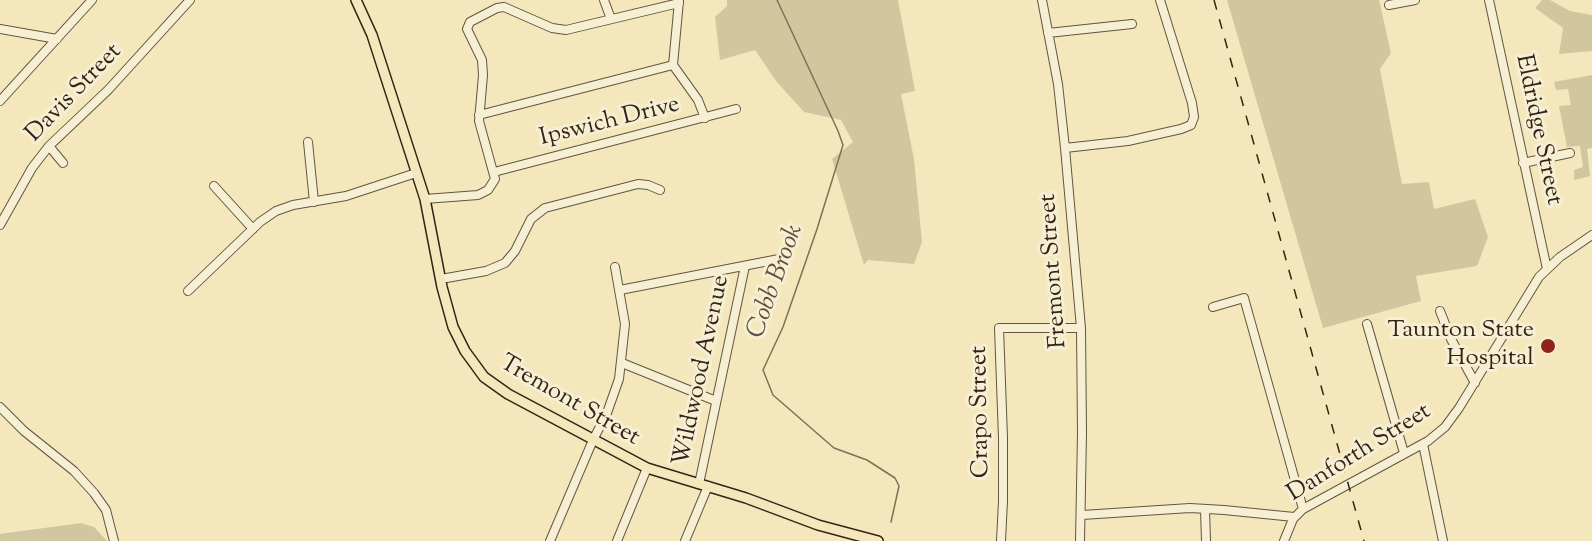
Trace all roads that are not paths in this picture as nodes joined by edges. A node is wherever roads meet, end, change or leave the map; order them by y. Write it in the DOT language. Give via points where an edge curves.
graph roads {
  1 [pos="92,0"];
  2 [pos="190,0"];
  3 [pos="356,0"];
  4 [pos="604,0"];
  5 [pos="1042,0"];
  6 [pos="1160,0"];
  7 [pos="1415,0"];
  8 [pos="1489,0"];
  9 [pos="679,2"];
  10 [pos="1389,5"];
  11 [pos="611,20"];
  12 [pos="1132,24"];
  13 [pos="0,29"];
  14 [pos="1048,33"];
  15 [pos="57,39"];
  16 [pos="673,65"];
  17 [pos="0,101"];
  18 [pos="736,109"];
  19 [pos="479,115"];
  20 [pos="705,118"];
  21 [pos="308,142"];
  22 [pos="49,146"];
  23 [pos="1065,148"];
  24 [pos="1570,153"];
  25 [pos="63,163"];
  26 [pos="1523,163"];
  27 [pos="494,172"];
  28 [pos="416,173"];
  29 [pos="214,186"];
  30 [pos="660,190"];
  31 [pos="425,199"];
  32 [pos="314,202"];
  33 [pos="0,225"];
  34 [pos="253,230"];
  35 [pos="1592,235"];
  36 [pos="779,259"];
  37 [pos="745,266"];
  38 [pos="615,267"];
  39 [pos="1546,269"];
  40 [pos="441,279"];
  41 [pos="620,290"];
  42 [pos="188,291"];
  43 [pos="1213,307"];
  44 [pos="1440,312"];
  45 [pos="1367,324"];
  46 [pos="1080,328"];
  47 [pos="622,363"];
  48 [pos="1474,383"];
  49 [pos="716,401"];
  50 [pos="0,407"];
  51 [pos="593,440"];
  52 [pos="1423,444"];
  53 [pos="1404,453"];
  54 [pos="647,468"];
  55 [pos="703,485"];
  56 [pos="1205,508"];
  57 [pos="1303,508"];
  58 [pos="1082,515"];
  59 [pos="1294,517"];
  60 [pos="114,541"];
  61 [pos="550,541"];
  62 [pos="616,541"];
  63 [pos="685,541"];
  64 [pos="878,541"];
  65 [pos="1001,541"];
  66 [pos="1080,541"];
  67 [pos="1206,541"];
  68 [pos="1284,541"];
  69 [pos="1443,541"];
  1 -- 15 [label="street"];
  2 -- 22 [label="street, Davis Street" via="109,89"];
  3 -- 28 [label="main road, Tremont Street" via="372,35"];
  4 -- 11 [label="street"];
  5 -- 14 [label="street, Fremont Street"];
  6 -- 23 [label="street" via="1192,103 1191,125 1128,141"];
  7 -- 10 [label="street"];
  8 -- 26 [label="street, Eldridge Street"];
  9 -- 11 [label="street"];
  9 -- 16 [label="street"];
  11 -- 19 [label="street" via="559,30 502,7 471,21 467,28 483,65"];
  12 -- 14 [label="street"];
  13 -- 15 [label="street"];
  14 -- 23 [label="street, Fremont Street"];
  15 -- 17 [label="street"];
  16 -- 19 [label="street"];
  16 -- 20 [label="street" via="698,100"];
  18 -- 20 [label="street, Ipswich Drive"];
  19 -- 27 [label="street"];
  20 -- 27 [label="street, Ipswich Drive"];
  21 -- 32 [label="street"];
  22 -- 25 [label="street"];
  22 -- 33 [label="street, Davis Street"];
  23 -- 46 [label="street, Fremont Street"];
  24 -- 26 [label="street"];
  26 -- 39 [label="street, Eldridge Street"];
  27 -- 31 [label="street" via="492,185 482,194"];
  28 -- 31 [label="main road, Tremont Street"];
  28 -- 32 [label="street"];
  29 -- 34 [label="street"];
  30 -- 40 [label="street" via="639,184 545,208 531,219 505,263 486,271"];
  31 -- 40 [label="main road, Tremont Street"];
  32 -- 34 [label="street" via="276,211"];
  34 -- 42 [label="street"];
  35 -- 39 [label="street, Danforth Street"];
  36 -- 37 [label="street"];
  37 -- 41 [label="street"];
  37 -- 49 [label="street, Wildwood Avenue"];
  38 -- 41 [label="street"];
  39 -- 48 [label="street, Danforth Street"];
  40 -- 51 [label="main road, Tremont Street" via="456,333 484,377"];
  41 -- 47 [label="street" via="625,317"];
  43 -- 57 [label="street" via="1244,298"];
  44 -- 48 [label="street"];
  45 -- 53 [label="street"];
  46 -- 58 [label="street, Fremont Street"];
  46 -- 65 [label="street, Crapo Street" via="999,328"];
  47 -- 49 [label="street"];
  47 -- 51 [label="street" via="613,399"];
  48 -- 52 [label="street, Danforth Street" via="1445,427"];
  49 -- 55 [label="street, Wildwood Avenue"];
  50 -- 60 [label="street" via="94,493 106,510"];
  51 -- 54 [label="main road, Tremont Street"];
  51 -- 61 [label="street"];
  52 -- 53 [label="street, Danforth Street"];
  52 -- 69 [label="street"];
  53 -- 57 [label="street, Danforth Street"];
  54 -- 55 [label="main road, Tremont Street"];
  54 -- 62 [label="street"];
  55 -- 63 [label="street, Wildwood Avenue"];
  55 -- 64 [label="main road, Tremont Street" via="818,525"];
  56 -- 58 [label="street"];
  56 -- 59 [label="street"];
  56 -- 67 [label="street"];
  57 -- 59 [label="street, Danforth Street"];
  58 -- 66 [label="street, Fremont Street"];
  59 -- 68 [label="street, Danforth Street"];
}
